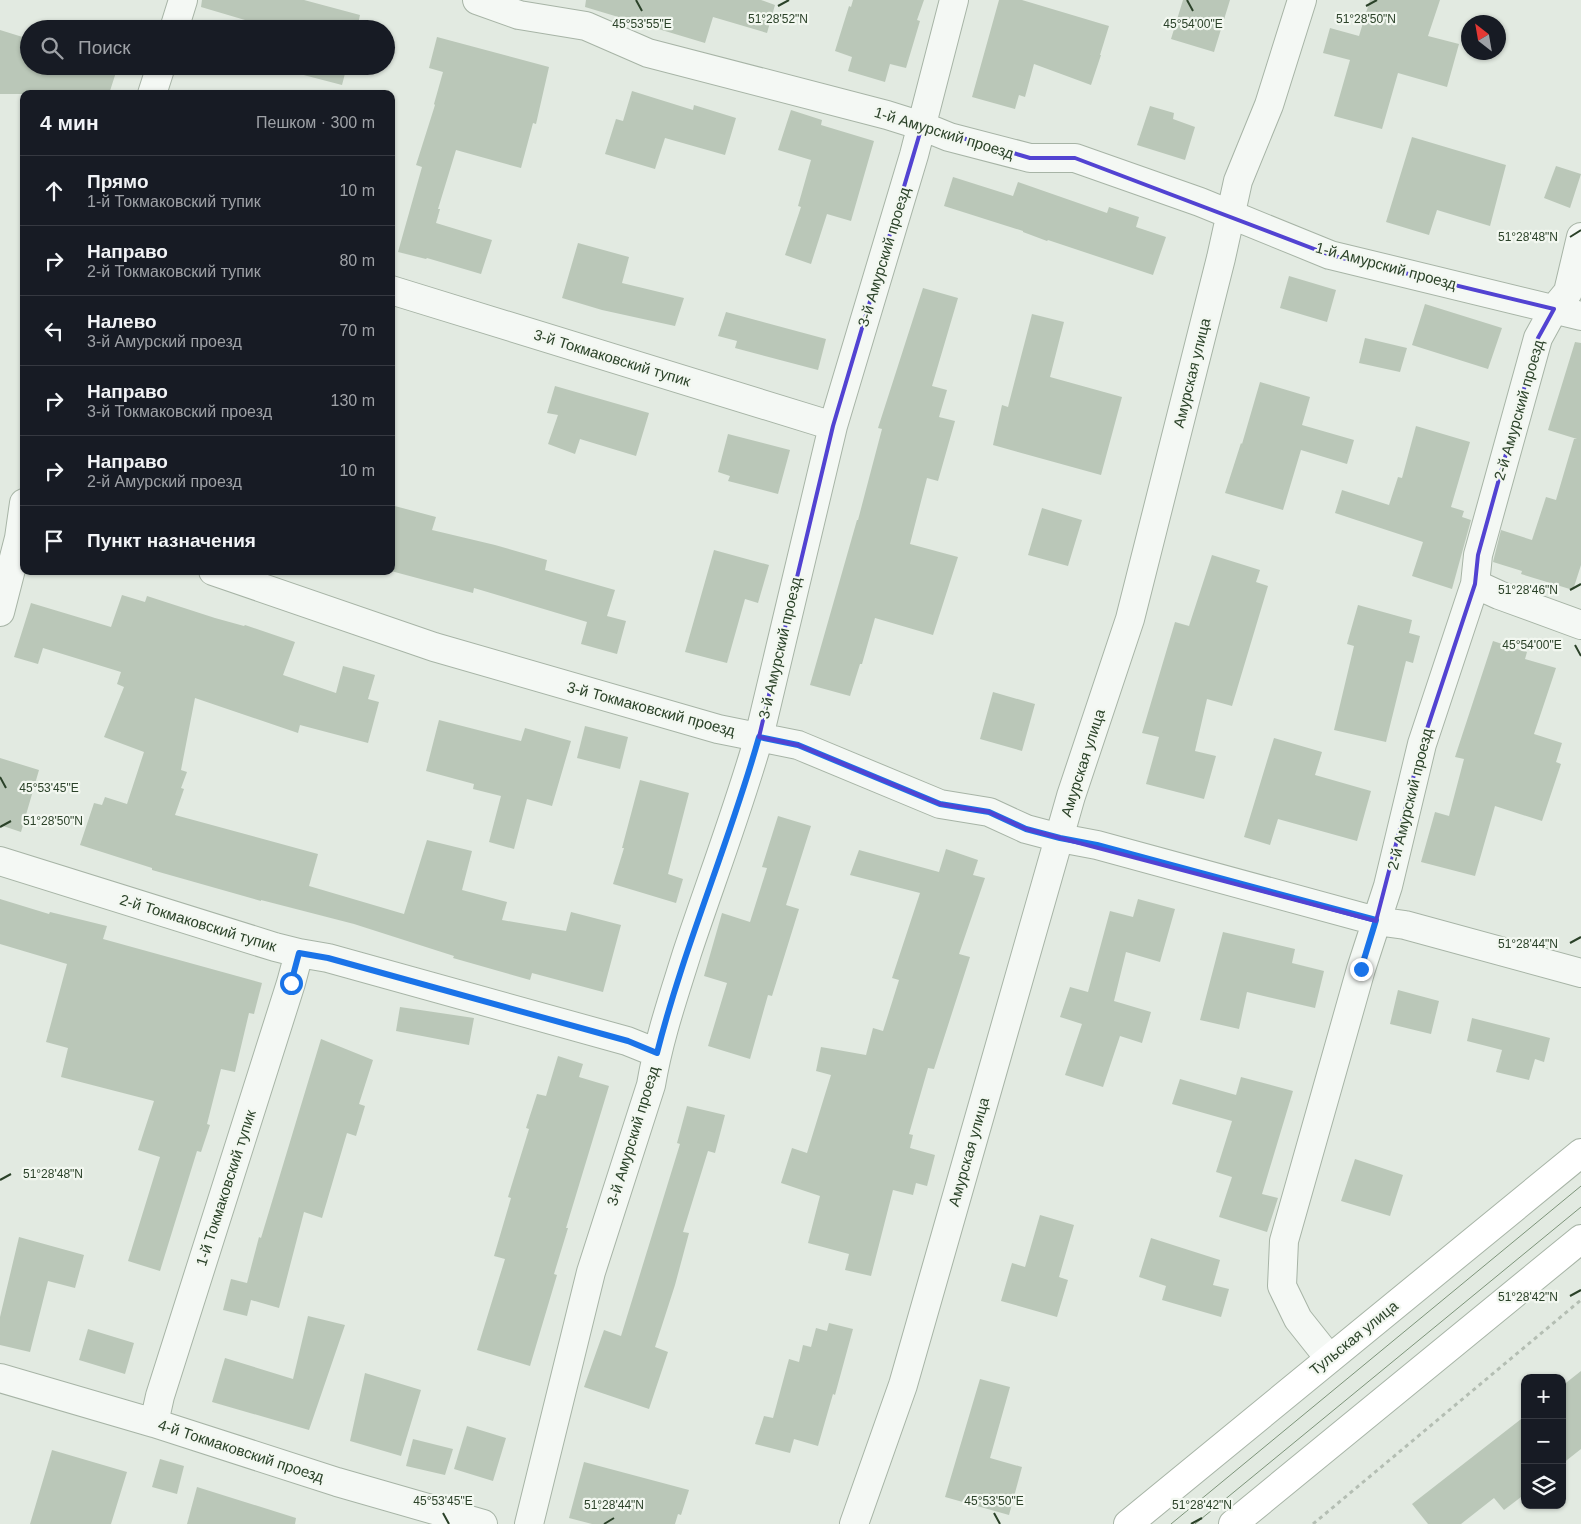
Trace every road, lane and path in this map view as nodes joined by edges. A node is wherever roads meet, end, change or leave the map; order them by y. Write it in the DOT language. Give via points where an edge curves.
graph roads {
  1 [pos="183,0"];
  2 [pos="477,0"];
  3 [pos="954,0"];
  4 [pos="1302,0"];
  5 [pos="177,20"];
  6 [pos="158,75"];
  7 [pos="153,90"];
  8 [pos="922,126"];
  9 [pos="1230,215"];
  10 [pos="1581,237"];
  11 [pos="395,291"];
  12 [pos="1554,309"];
  13 [pos="1581,316"];
  14 [pos="833,426"];
  15 [pos="20,517"];
  16 [pos="14,537"];
  17 [pos="224,575"];
  18 [pos="1474,584"];
  19 [pos="0,612"];
  20 [pos="1581,625"];
  21 [pos="759,737"];
  22 [pos="1060,838"];
  23 [pos="0,862"];
  24 [pos="1376,920"];
  25 [pos="299,953"];
  26 [pos="1581,973"];
  27 [pos="657,1053"];
  28 [pos="1581,1153"];
  29 [pos="1581,1239"];
  30 [pos="1581,1300"];
  31 [pos="1329,1358"];
  32 [pos="0,1378"];
  33 [pos="154,1423"];
  34 [pos="483,1524"];
  35 [pos="529,1524"];
  36 [pos="854,1524"];
  37 [pos="1128,1524"];
  38 [pos="1233,1524"];
  39 [pos="1313,1524"];
  1 -- 5 [label="street"];
  2 -- 8 [label="street, 1-й Амурский проезд" via="520,15 586,26 648,53"];
  3 -- 8 [label="street, 3-й Амурский проезд"];
  4 -- 9 [label="street, Амурская улица" via="1269,105 1238,181"];
  6 -- 7 [label="street"];
  8 -- 9 [label="street, 1-й Амурский проезд" via="949,137 1030,158 1075,158"];
  8 -- 14 [label="street, 3-й Амурский проезд"];
  9 -- 12 [label="street, 1-й Амурский проезд" via="1330,254"];
  9 -- 22 [label="street, Амурская улица" via="1130,619"];
  10 -- 12 [label="street, 2-й Амурский проезд" via="1568,292"];
  11 -- 14 [label="street, 3-й Токмаковский тупик"];
  12 -- 13 [label="street, 1-й Амурский проезд"];
  12 -- 18 [label="street, 2-й Амурский проезд" via="1538,338 1478,555"];
  14 -- 21 [label="street, 3-й Амурский проезд"];
  15 -- 16 [label="street"];
  16 -- 19 [label="street"];
  17 -- 21 [label="street, 3-й Токмаковский проезд" via="434,648 718,729"];
  18 -- 20 [label="street"];
  18 -- 24 [label="street, 2-й Амурский проезд" via="1422,744 1388,886"];
  21 -- 22 [label="street, 3-й Токмаковский проезд" via="798,745 940,804 989,812 1026,829"];
  21 -- 27 [label="street, 3-й Амурский проезд"];
  22 -- 24 [label="street, 3-й Токмаковский проезд" via="1097,845"];
  22 -- 36 [label="street, Амурская улица" via="903,1385"];
  23 -- 25 [label="street, 2-й Токмаковский тупик"];
  24 -- 26 [label="street, 3-й Токмаковский проезд"];
  24 -- 31 [label="street, 2-й Амурский проезд" via="1284,1241 1282,1286 1298,1319"];
  25 -- 27 [label="street, 2-й Токмаковский тупик" via="328,958 628,1041"];
  25 -- 33 [label="street, 1-й Токмаковский тупик"];
  27 -- 35 [label="street, 3-й Амурский проезд" via="651,1085 591,1272"];
  28 -- 31 [label="street, Тульская улица"];
  29 -- 38 [label="street"];
  30 -- 39 [label="path"];
  31 -- 37 [label="street, Тульская улица"];
  32 -- 33 [label="street, 4-й Токмаковский проезд"];
  33 -- 34 [label="street, 4-й Токмаковский проезд" via="337,1482"];
}
